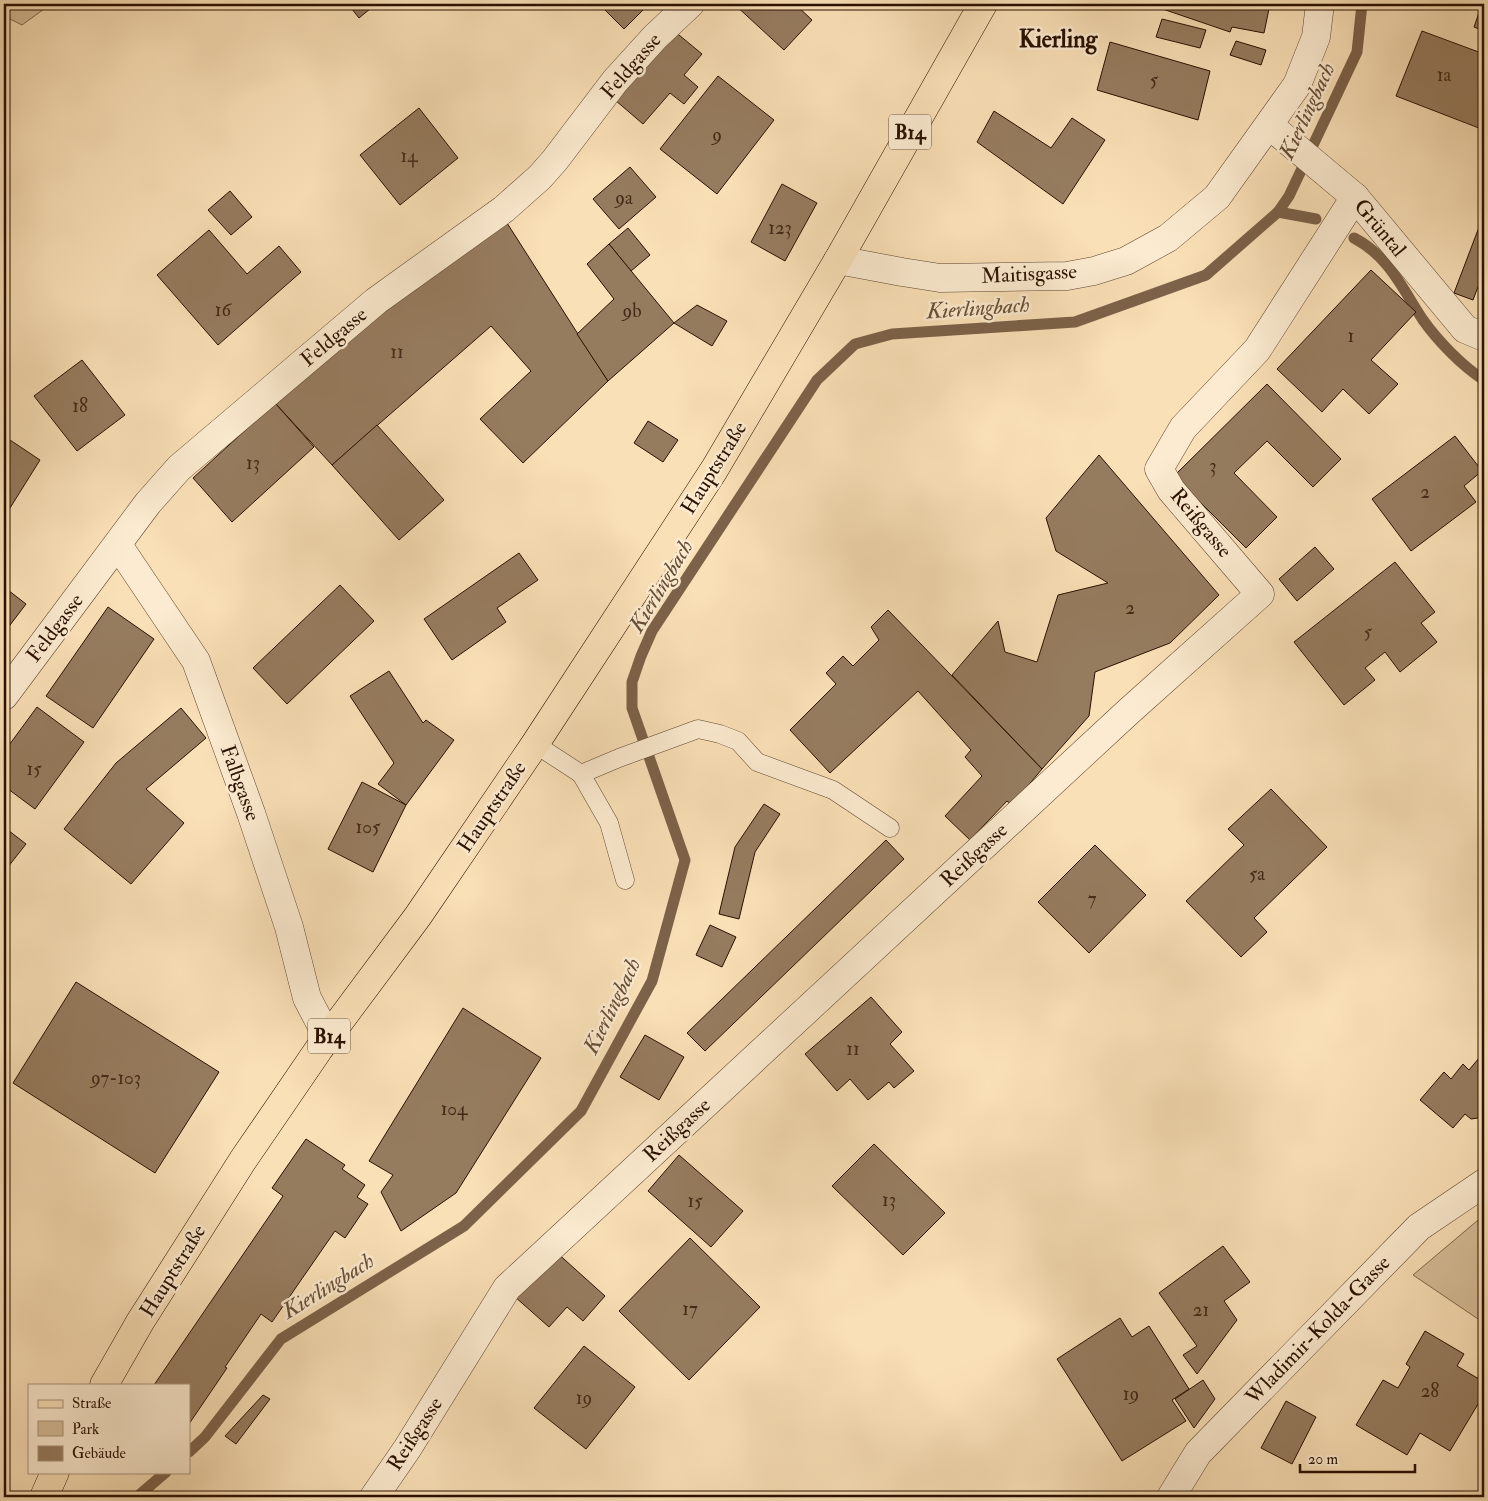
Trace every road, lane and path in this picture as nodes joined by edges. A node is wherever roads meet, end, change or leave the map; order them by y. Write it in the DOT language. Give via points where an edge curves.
graph roads {
  1 [pos="690,4"];
  2 [pos="983,4"];
  3 [pos="1320,4"];
  4 [pos="1269,126"];
  5 [pos="1346,190"];
  6 [pos="838,260"];
  7 [pos="1484,337"];
  8 [pos="118,545"];
  9 [pos="4,696"];
  10 [pos="535,744"];
  11 [pos="581,774"];
  12 [pos="890,828"];
  13 [pos="625,880"];
  14 [pos="328,1038"];
  15 [pos="1484,1183"];
  16 [pos="105,1384"];
  17 [pos="54,1474"];
  18 [pos="44,1497"];
  19 [pos="374,1497"];
  20 [pos="1171,1497"];
  1 -- 8 [label="street, Feldgasse" via="654,37 614,82 540,176 504,209 376,301 179,468 148,503"];
  2 -- 6 [label="main road, Hauptstraße / B14"];
  3 -- 4 [label="street, Maitisgasse" via="1316,36 1297,85"];
  4 -- 5 [label="street, Grüntal"];
  4 -- 6 [label="street, Maitisgasse" via="1217,197 1168,238 1126,261 1094,271 1067,276 940,278"];
  5 -- 7 [label="street, Grüntal" via="1465,329"];
  5 -- 19 [label="street, Reißgasse" via="1257,350 1183,428 1159,469 1171,490 1260,594 1128,712 507,1288"];
  6 -- 10 [label="main road, Hauptstraße / B14" via="714,470"];
  8 -- 9 [label="street, Feldgasse"];
  8 -- 14 [label="street, Falbgasse" via="196,661 289,927 308,998"];
  10 -- 11 [label="lane"];
  10 -- 14 [label="main road, Hauptstraße / B14" via="418,916"];
  11 -- 12 [label="lane" via="698,729 738,741 757,762 833,790"];
  11 -- 13 [label="lane" via="609,823"];
  14 -- 16 [label="main road, Hauptstraße / B14" via="244,1160 140,1322"];
  15 -- 20 [label="street, Wladimir-Kolda-Gasse" via="1418,1227 1198,1453"];
  17 -- 18 [label="main road"];
}
